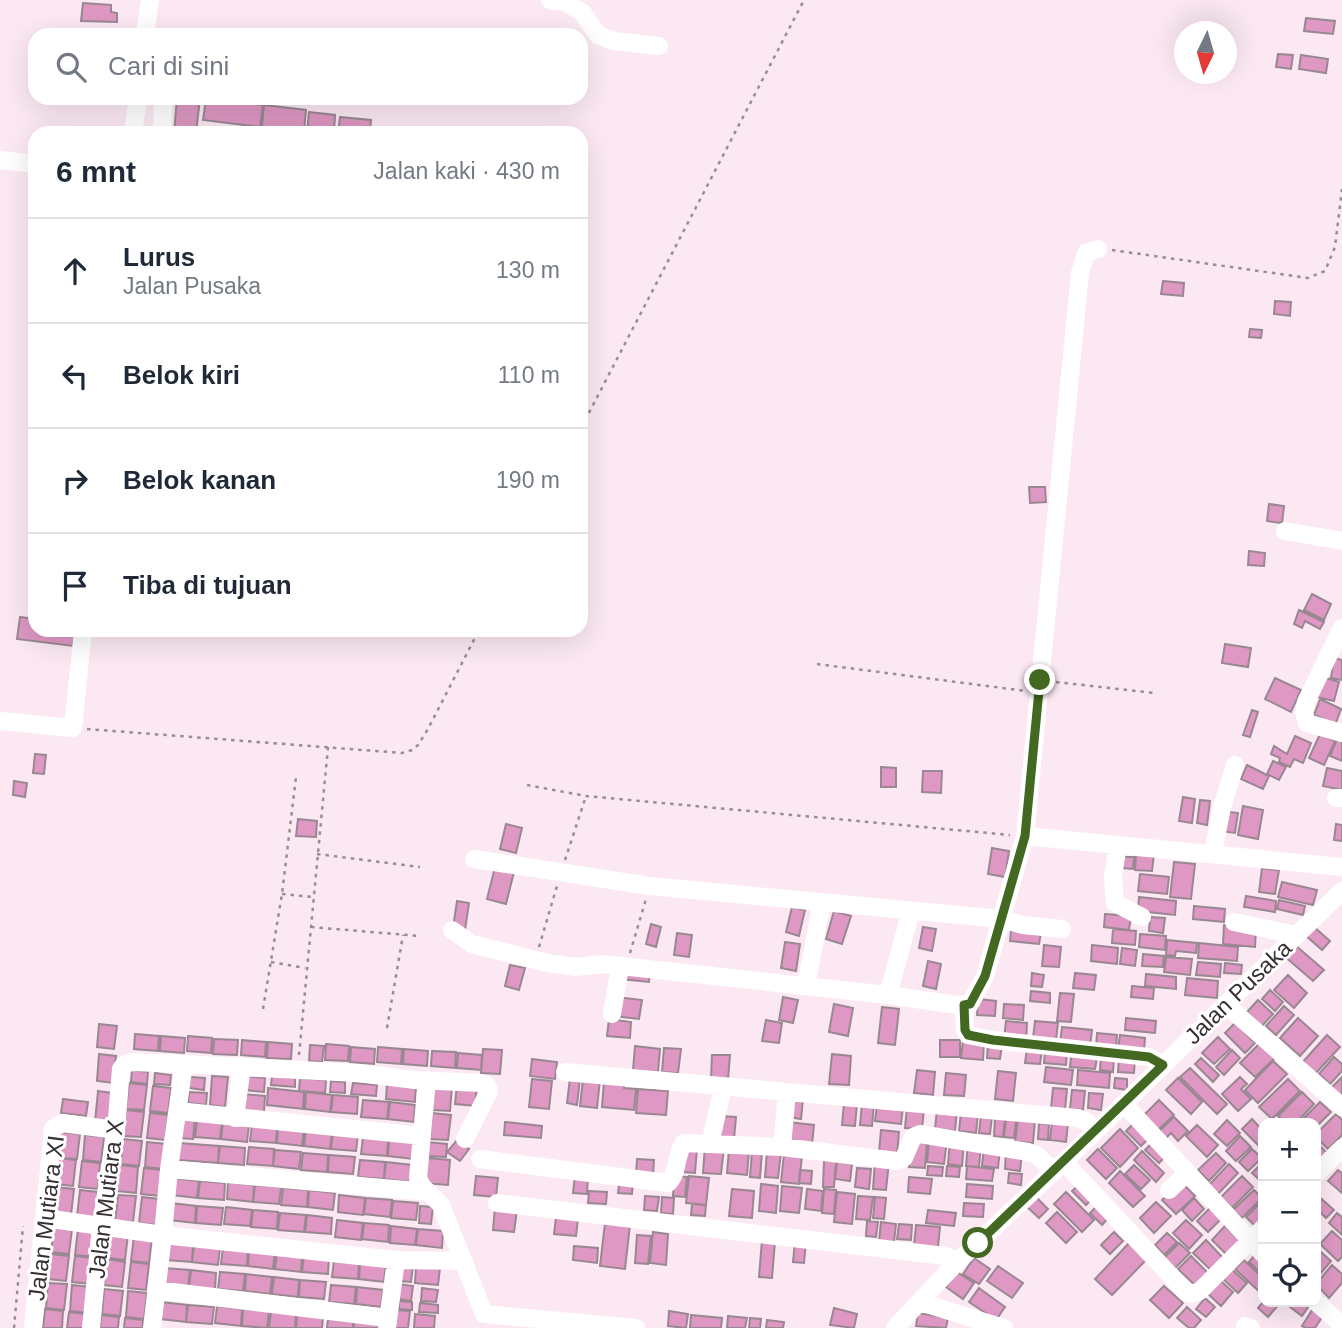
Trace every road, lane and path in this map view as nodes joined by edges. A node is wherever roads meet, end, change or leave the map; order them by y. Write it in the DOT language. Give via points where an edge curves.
graph roads {
  1 [pos="150,0"];
  2 [pos="550,0"];
  3 [pos="804,0"];
  4 [pos="146,28"];
  5 [pos="659,46"];
  6 [pos="137,105"];
  7 [pos="163,105"];
  8 [pos="134,126"];
  9 [pos="162,126"];
  10 [pos="0,160"];
  11 [pos="28,163"];
  12 [pos="1342,189"];
  13 [pos="1098,248"];
  14 [pos="588,415"];
  15 [pos="1285,531"];
  16 [pos="1342,541"];
  17 [pos="1342,628"];
  18 [pos="82,637"];
  19 [pos="475,637"];
  20 [pos="817,664"];
  21 [pos="1039,686"];
  22 [pos="1154,693"];
  23 [pos="0,721"];
  24 [pos="73,728"];
  25 [pos="1342,733"];
  26 [pos="328,747"];
  27 [pos="1235,765"];
  28 [pos="296,777"];
  29 [pos="527,785"];
  30 [pos="1025,836"];
  31 [pos="1118,845"];
  32 [pos="1213,853"];
  33 [pos="317,854"];
  34 [pos="474,859"];
  35 [pos="420,867"];
  36 [pos="1342,867"];
  37 [pos="650,886"];
  38 [pos="1342,891"];
  39 [pos="282,894"];
  40 [pos="313,897"];
  41 [pos="822,902"];
  42 [pos="911,911"];
  43 [pos="1142,917"];
  44 [pos="1002,919"];
  45 [pos="1234,922"];
  46 [pos="310,927"];
  47 [pos="1062,929"];
  48 [pos="452,930"];
  49 [pos="404,934"];
  50 [pos="1296,935"];
  51 [pos="419,936"];
  52 [pos="271,962"];
  53 [pos="623,967"];
  54 [pos="305,968"];
  55 [pos="806,986"];
  56 [pos="888,995"];
  57 [pos="1226,1004"];
  58 [pos="964,1005"];
  59 [pos="263,1009"];
  60 [pos="612,1014"];
  61 [pos="387,1028"];
  62 [pos="184,1064"];
  63 [pos="1163,1065"];
  64 [pos="242,1066"];
  65 [pos="298,1069"];
  66 [pos="565,1072"];
  67 [pos="427,1080"];
  68 [pos="723,1087"];
  69 [pos="787,1092"];
  70 [pos="1124,1104"];
  71 [pos="1342,1107"];
  72 [pos="177,1111"];
  73 [pos="235,1118"];
  74 [pos="116,1130"];
  75 [pos="1095,1132"];
  76 [pos="422,1136"];
  77 [pos="465,1139"];
  78 [pos="710,1143"];
  79 [pos="782,1147"];
  80 [pos="1342,1148"];
  81 [pos="480,1159"];
  82 [pos="1059,1167"];
  83 [pos="169,1169"];
  84 [pos="1321,1169"];
  85 [pos="1187,1173"];
  86 [pos="1169,1190"];
  87 [pos="428,1192"];
  88 [pos="497,1203"];
  89 [pos="45,1218"];
  90 [pos="23,1226"];
  91 [pos="101,1226"];
  92 [pos="1258,1233"];
  93 [pos="163,1235"];
  94 [pos="1249,1242"];
  95 [pos="1258,1250"];
  96 [pos="396,1260"];
  97 [pos="464,1261"];
  98 [pos="958,1261"];
  99 [pos="156,1290"];
  100 [pos="920,1302"];
  101 [pos="1321,1306"];
  102 [pos="489,1319"];
  103 [pos="387,1323"];
  104 [pos="1342,1325"];
  105 [pos="594,1326"];
  106 [pos="14,1328"];
  107 [pos="33,1328"];
  108 [pos="91,1328"];
  109 [pos="152,1328"];
  110 [pos="636,1328"];
  111 [pos="895,1328"];
  112 [pos="1004,1328"];
  1 -- 4 [label="street"];
  2 -- 5 [label="street" via="582,12 598,35"];
  3 -- 14 [label="path"];
  6 -- 8 [label="street"];
  7 -- 9 [label="street"];
  10 -- 11 [label="street"];
  12 -- 13 [label="path" via="1335,247 1325,271 1308,278"];
  13 -- 21 [label="street" via="1086,253 1080,273"];
  15 -- 16 [label="street"];
  17 -- 25 [label="street" via="1304,713 1307,723"];
  18 -- 24 [label="street"];
  19 -- 26 [label="path" via="428,729 412,750"];
  20 -- 21 [label="path"];
  21 -- 22 [label="path"];
  21 -- 30 [label="street"];
  23 -- 24 [label="street"];
  24 -- 26 [label="path"];
  26 -- 33 [label="path"];
  27 -- 32 [label="street"];
  28 -- 39 [label="path"];
  29 -- 30 [label="path" via="586,796"];
  30 -- 31 [label="street"];
  30 -- 44 [label="street"];
  31 -- 32 [label="street"];
  31 -- 43 [label="street" via="1115,903"];
  32 -- 36 [label="street"];
  33 -- 35 [label="path"];
  33 -- 40 [label="path"];
  34 -- 37 [label="street"];
  37 -- 41 [label="street"];
  37 -- 53 [label="path"];
  38 -- 50 [label="street, Jalan Pusaka"];
  39 -- 40 [label="path"];
  39 -- 52 [label="path"];
  40 -- 46 [label="path"];
  41 -- 42 [label="street"];
  41 -- 55 [label="street"];
  42 -- 44 [label="street"];
  42 -- 56 [label="street"];
  44 -- 47 [label="street"];
  44 -- 58 [label="street" via="985,976 974,999"];
  45 -- 50 [label="street"];
  46 -- 49 [label="path"];
  46 -- 54 [label="path"];
  48 -- 53 [label="street" via="472,944 547,963"];
  49 -- 51 [label="path"];
  49 -- 61 [label="path"];
  50 -- 57 [label="street, Jalan Pusaka"];
  52 -- 54 [label="path"];
  52 -- 59 [label="path"];
  53 -- 55 [label="street"];
  53 -- 60 [label="street"];
  54 -- 65 [label="path"];
  55 -- 56 [label="street"];
  56 -- 58 [label="street"];
  57 -- 63 [label="street, Jalan Pusaka"];
  57 -- 71 [label="street"];
  58 -- 63 [label="street" via="968,1035 1149,1057"];
  62 -- 64 [label="street"];
  62 -- 72 [label="street"];
  62 -- 74 [label="street, Jalan Mutiara X" via="124,1065"];
  63 -- 70 [label="street, Jalan Pusaka"];
  64 -- 65 [label="street"];
  64 -- 73 [label="street"];
  65 -- 67 [label="street"];
  66 -- 68 [label="street"];
  67 -- 76 [label="street"];
  67 -- 77 [label="street" via="487,1085 488,1095"];
  68 -- 69 [label="street"];
  68 -- 78 [label="street"];
  69 -- 75 [label="street" via="1079,1118"];
  69 -- 79 [label="street"];
  70 -- 75 [label="street, Jalan Pusaka"];
  70 -- 85 [label="street"];
  72 -- 73 [label="street"];
  72 -- 83 [label="street"];
  73 -- 76 [label="street"];
  74 -- 89 [label="street, Jalan Mutiara XI" via="55,1126"];
  74 -- 91 [label="street, Jalan Mutiara X"];
  75 -- 82 [label="street, Jalan Pusaka"];
  76 -- 87 [label="street" via="418,1178"];
  78 -- 79 [label="street"];
  78 -- 81 [label="street" via="681,1144 668,1183"];
  79 -- 82 [label="street" via="897,1161 920,1134 1028,1152"];
  80 -- 84 [label="street"];
  82 -- 94 [label="street" via="1191,1294 1200,1291"];
  82 -- 98 [label="street, Jalan Pusaka"];
  83 -- 87 [label="street"];
  83 -- 93 [label="street"];
  85 -- 86 [label="street"];
  85 -- 94 [label="street"];
  87 -- 97 [label="street" via="441,1205"];
  88 -- 98 [label="street"];
  89 -- 91 [label="street"];
  89 -- 107 [label="street, Jalan Mutiara XI"];
  90 -- 106 [label="path"];
  91 -- 93 [label="street"];
  91 -- 108 [label="street, Jalan Mutiara X"];
  92 -- 94 [label="street"];
  93 -- 96 [label="street"];
  93 -- 99 [label="street"];
  94 -- 95 [label="street"];
  96 -- 97 [label="street"];
  96 -- 103 [label="street"];
  97 -- 102 [label="street"];
  98 -- 100 [label="street, Jalan Pusaka"];
  99 -- 103 [label="street"];
  99 -- 109 [label="street"];
  100 -- 111 [label="street, Jalan Pusaka"];
  100 -- 112 [label="street"];
  101 -- 104 [label="street"];
  102 -- 105 [label="street" via="519,1316"];
  105 -- 110 [label="street"];
}
